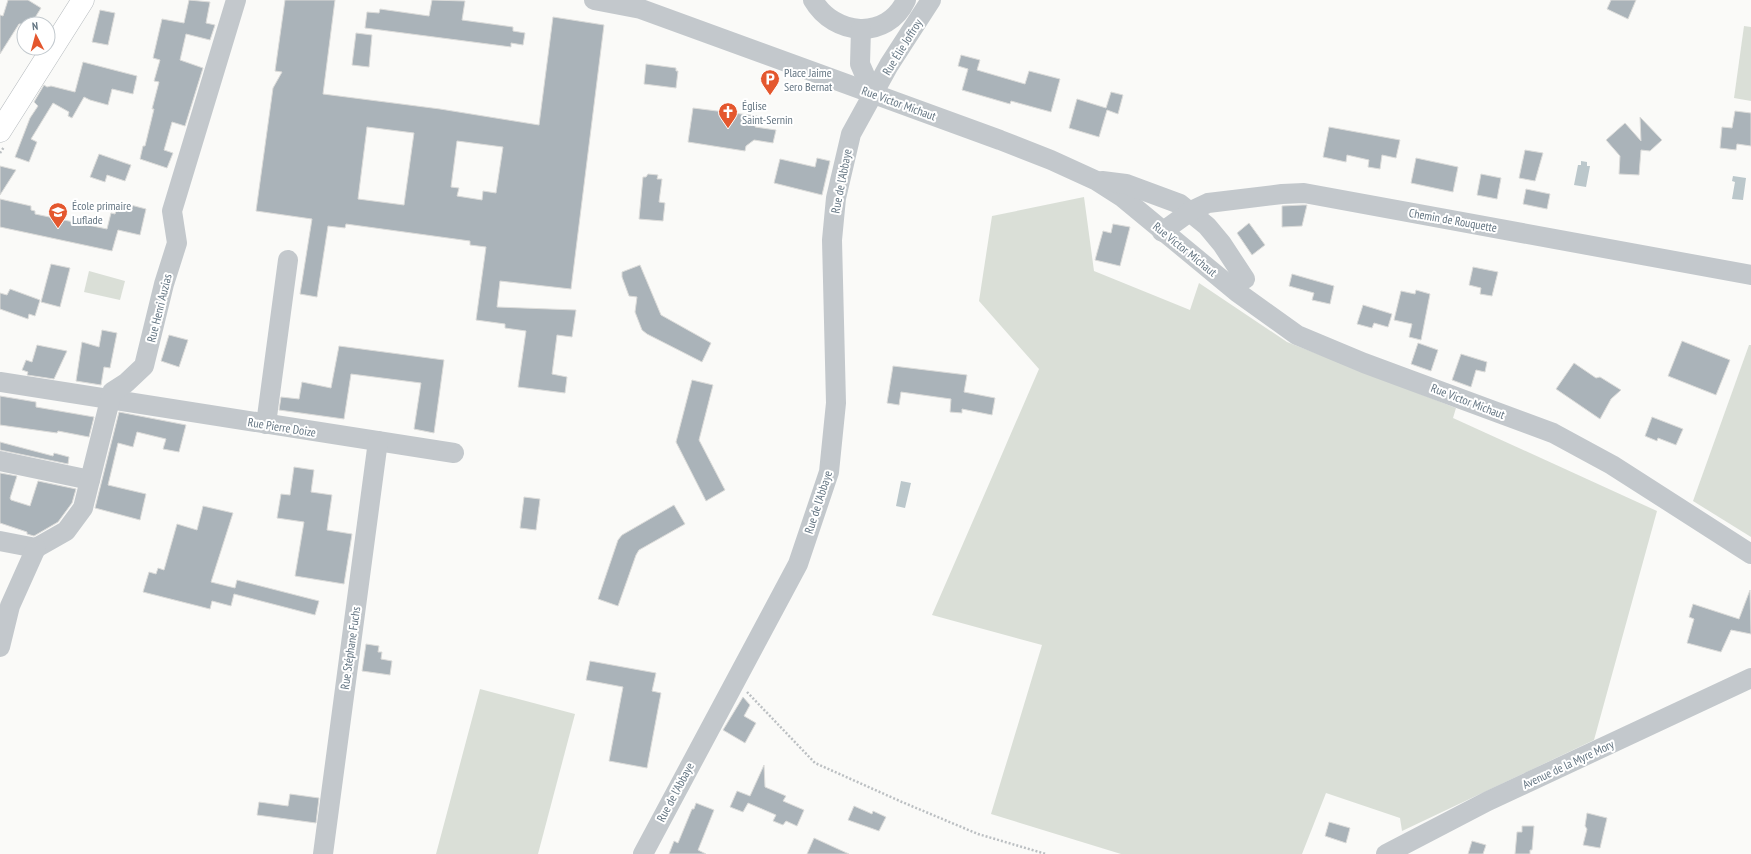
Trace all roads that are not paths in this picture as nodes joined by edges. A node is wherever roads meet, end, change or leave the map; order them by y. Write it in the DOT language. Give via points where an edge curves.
graph roads {
  1 [pos="83,0"];
  2 [pos="236,0"];
  3 [pos="594,0"];
  4 [pos="813,0"];
  5 [pos="906,0"];
  6 [pos="931,0"];
  7 [pos="861,29"];
  8 [pos="873,94"];
  9 [pos="0,131"];
  10 [pos="1096,181"];
  11 [pos="1191,211"];
  12 [pos="1162,232"];
  13 [pos="288,260"];
  14 [pos="1751,275"];
  15 [pos="1245,279"];
  16 [pos="0,382"];
  17 [pos="110,401"];
  18 [pos="266,424"];
  19 [pos="378,441"];
  20 [pos="454,453"];
  21 [pos="0,461"];
  22 [pos="90,480"];
  23 [pos="0,541"];
  24 [pos="36,548"];
  25 [pos="1751,554"];
  26 [pos="0,647"];
  27 [pos="1751,678"];
  28 [pos="323,854"];
  29 [pos="643,854"];
  30 [pos="1387,854"];
  1 -- 9 [label="main road"];
  2 -- 17 [label="street, Rue Henri Auzias" via="172,211 176,244 144,366 112,392"];
  3 -- 8 [label="street, Rue Victor Michaut" via="642,9"];
  4 -- 7 [label="street" via="829,20 846,28"];
  5 -- 7 [label="street" via="894,16 878,26"];
  6 -- 8 [label="street, Rue Élie Joffroy"];
  7 -- 8 [label="street" via="860,64"];
  8 -- 10 [label="street, Rue Victor Michaut" via="1044,157"];
  8 -- 29 [label="street, Rue de l'Abbaye" via="851,134 836,198 832,240 836,403 829,472 798,564"];
  10 -- 11 [label="street" via="1126,184 1180,204"];
  10 -- 12 [label="street, Rue Victor Michaut" via="1122,197"];
  11 -- 12 [label="street, Chemin de Rouquette"];
  11 -- 14 [label="street, Chemin de Rouquette" via="1208,203 1304,193"];
  11 -- 15 [label="street" via="1222,244"];
  12 -- 25 [label="street, Rue Victor Michaut" via="1237,292 1297,335 1553,433 1612,465"];
  13 -- 18 [label="street"];
  16 -- 17 [label="street, Rue Pierre Doize"];
  17 -- 18 [label="street, Rue Pierre Doize"];
  17 -- 22 [label="street, Rue Henri Auzias"];
  18 -- 19 [label="street, Rue Pierre Doize"];
  19 -- 20 [label="street, Rue Pierre Doize"];
  19 -- 28 [label="street, Rue Stéphane Fuchs"];
  21 -- 22 [label="street"];
  22 -- 24 [label="street, Rue Henri Auzias" via="83,508 66,531"];
  23 -- 24 [label="street"];
  24 -- 26 [label="street" via="10,606"];
  27 -- 30 [label="street, Avenue de la Myre Mory" via="1488,801"];
}
